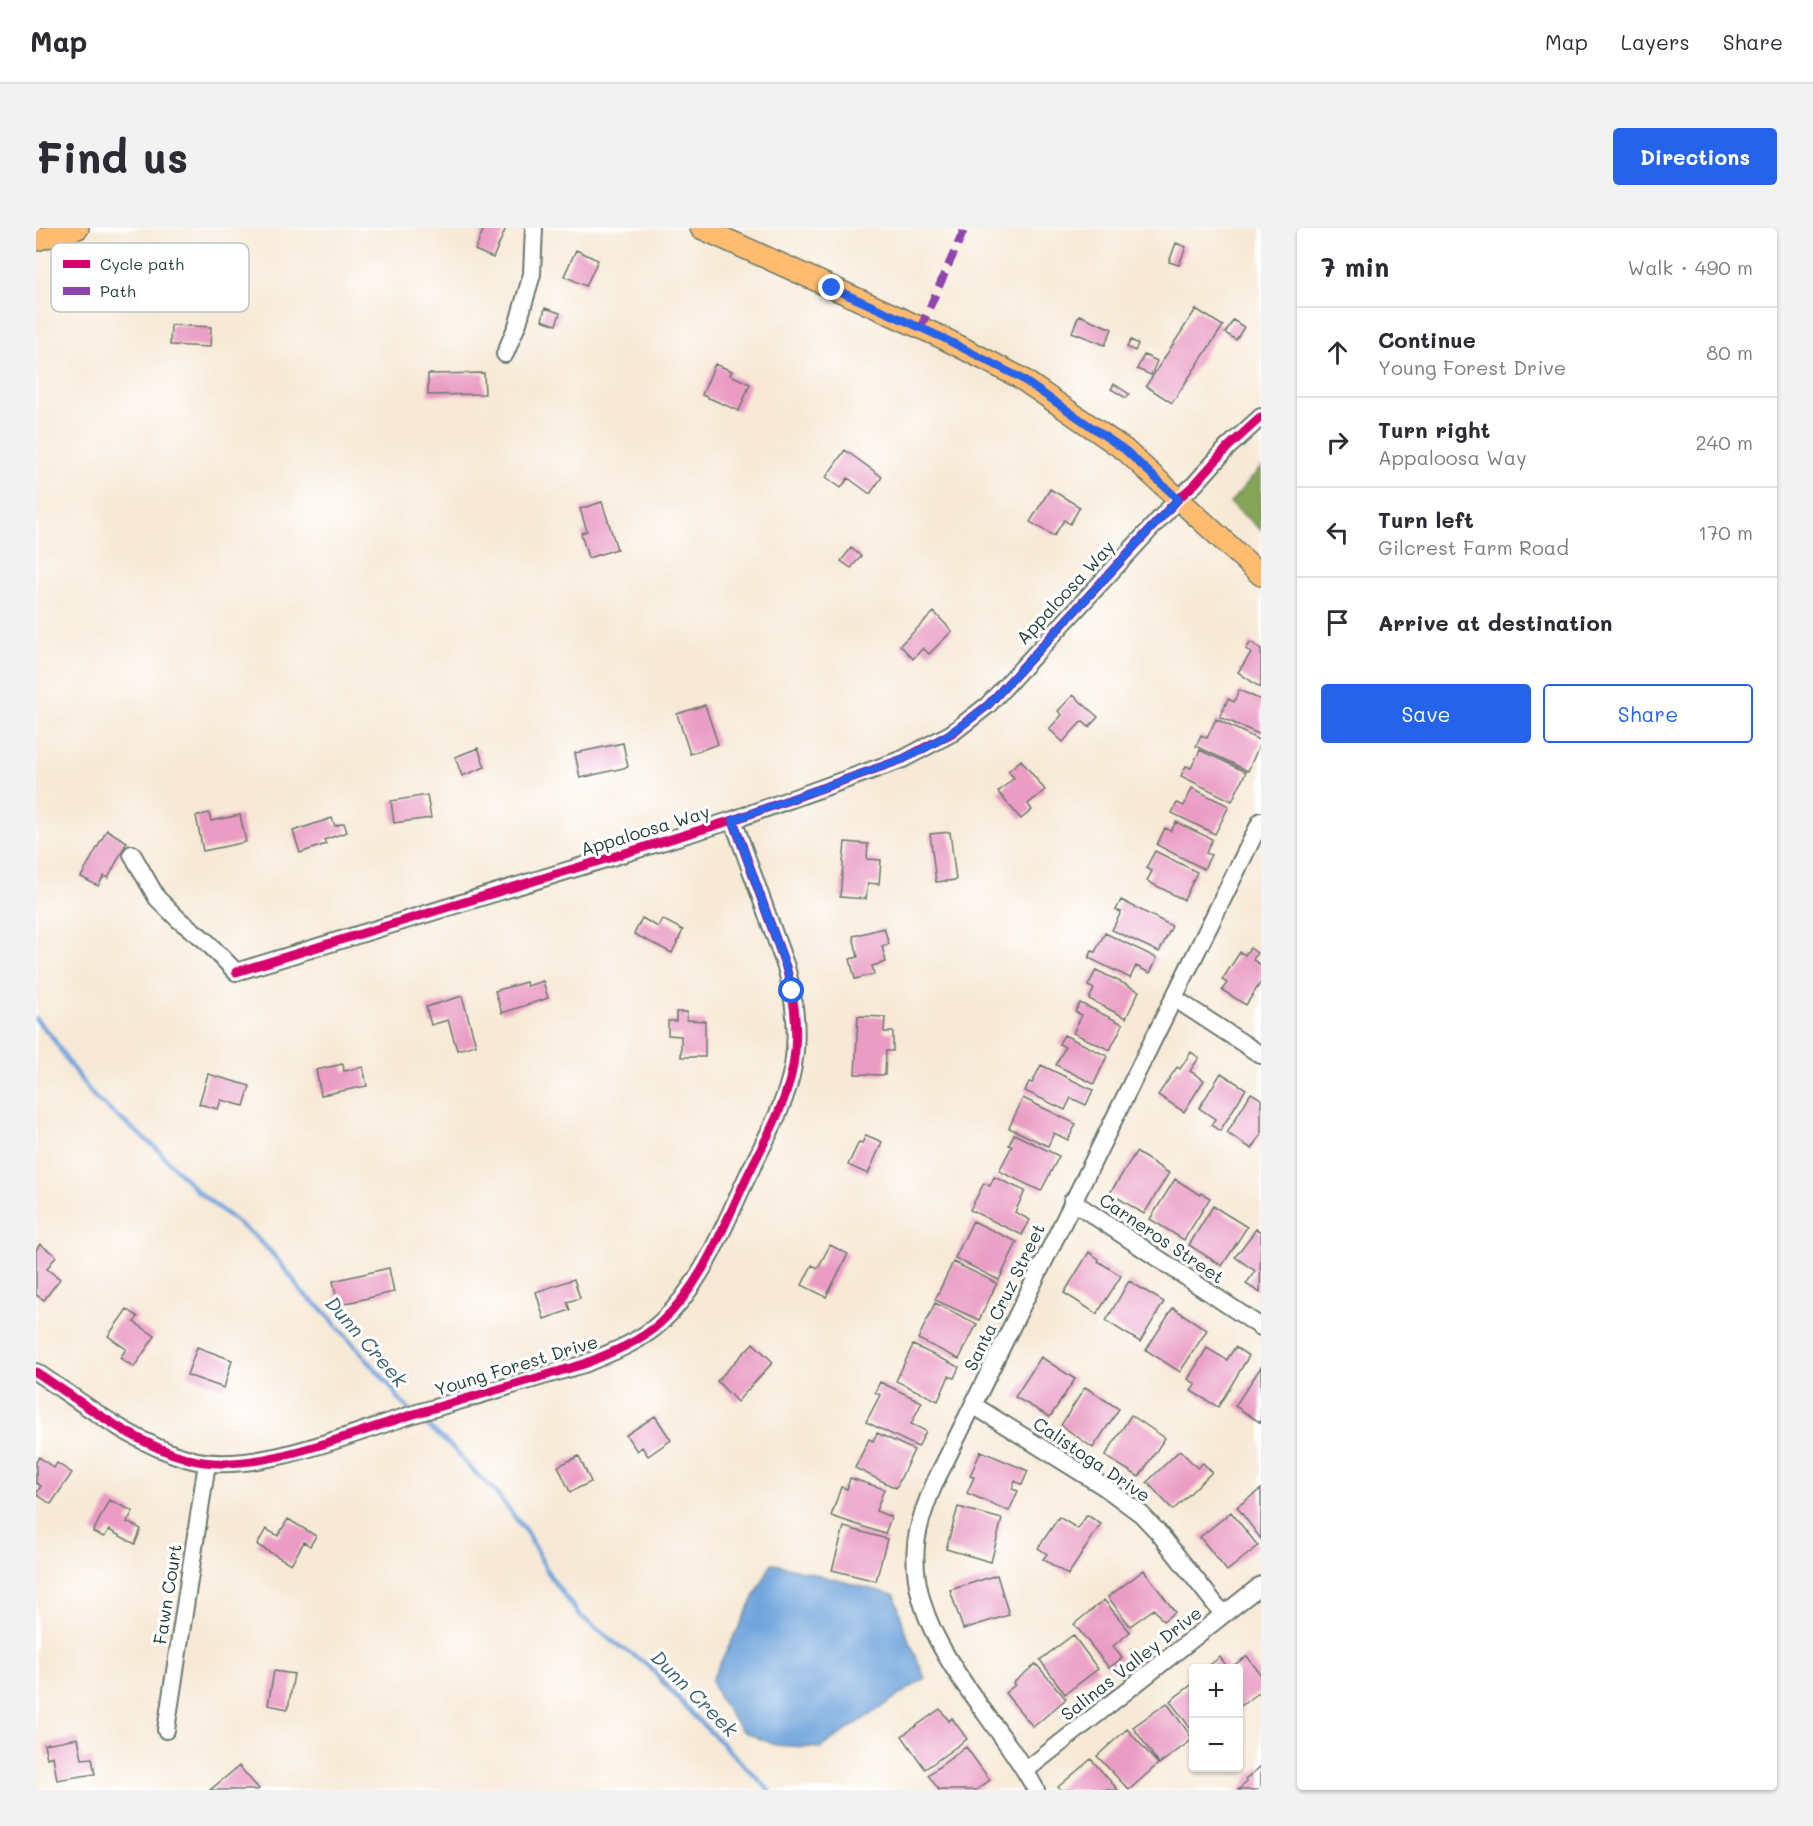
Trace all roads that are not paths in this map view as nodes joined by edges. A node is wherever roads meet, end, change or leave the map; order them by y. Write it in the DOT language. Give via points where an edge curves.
graph roads {
  1 [pos="78,228"];
  2 [pos="534,228"];
  3 [pos="701,228"];
  4 [pos="36,240"];
  5 [pos="505,354"];
  6 [pos="1261,417"];
  7 [pos="1178,499"];
  8 [pos="1261,575"];
  9 [pos="733,820"];
  10 [pos="1261,821"];
  11 [pos="132,854"];
  12 [pos="1174,998"];
  13 [pos="1261,1055"];
  14 [pos="1072,1202"];
  15 [pos="1261,1327"];
  16 [pos="36,1372"];
  17 [pos="973,1405"];
  18 [pos="207,1463"];
  19 [pos="1261,1585"];
  20 [pos="1223,1614"];
  21 [pos="166,1730"];
  22 [pos="1025,1771"];
  23 [pos="1036,1790"];
  1 -- 4 [label="main road"];
  2 -- 5 [label="street" via="532,274"];
  3 -- 7 [label="main road" via="941,337 1019,377 1125,450"];
  6 -- 7 [label="street, Appaloosa Way"];
  7 -- 8 [label="main road"];
  7 -- 9 [label="street, Appaloosa Way" via="988,705 962,726 903,759"];
  9 -- 11 [label="street, Appaloosa Way" via="236,972 157,898"];
  9 -- 18 [label="street, Young Forest Drive" via="786,967 796,1016 796,1041 783,1103 699,1275 681,1302 659,1324 622,1348 584,1364 289,1454 236,1464"];
  10 -- 12 [label="street, Santa Cruz Street"];
  12 -- 13 [label="street"];
  12 -- 14 [label="street, Santa Cruz Street"];
  14 -- 15 [label="street, Carneros Street"];
  14 -- 17 [label="street, Santa Cruz Street"];
  16 -- 18 [label="street, Young Forest Drive" via="130,1435 156,1448"];
  17 -- 20 [label="street, Calistoga Drive" via="1134,1508"];
  17 -- 22 [label="street, Santa Cruz Street" via="927,1500 916,1544 918,1590 940,1643"];
  18 -- 21 [label="street, Fawn Court"];
  19 -- 20 [label="street, Salinas Valley Drive"];
  20 -- 22 [label="street, Salinas Valley Drive"];
  22 -- 23 [label="street, Santa Cruz Street"];
}
